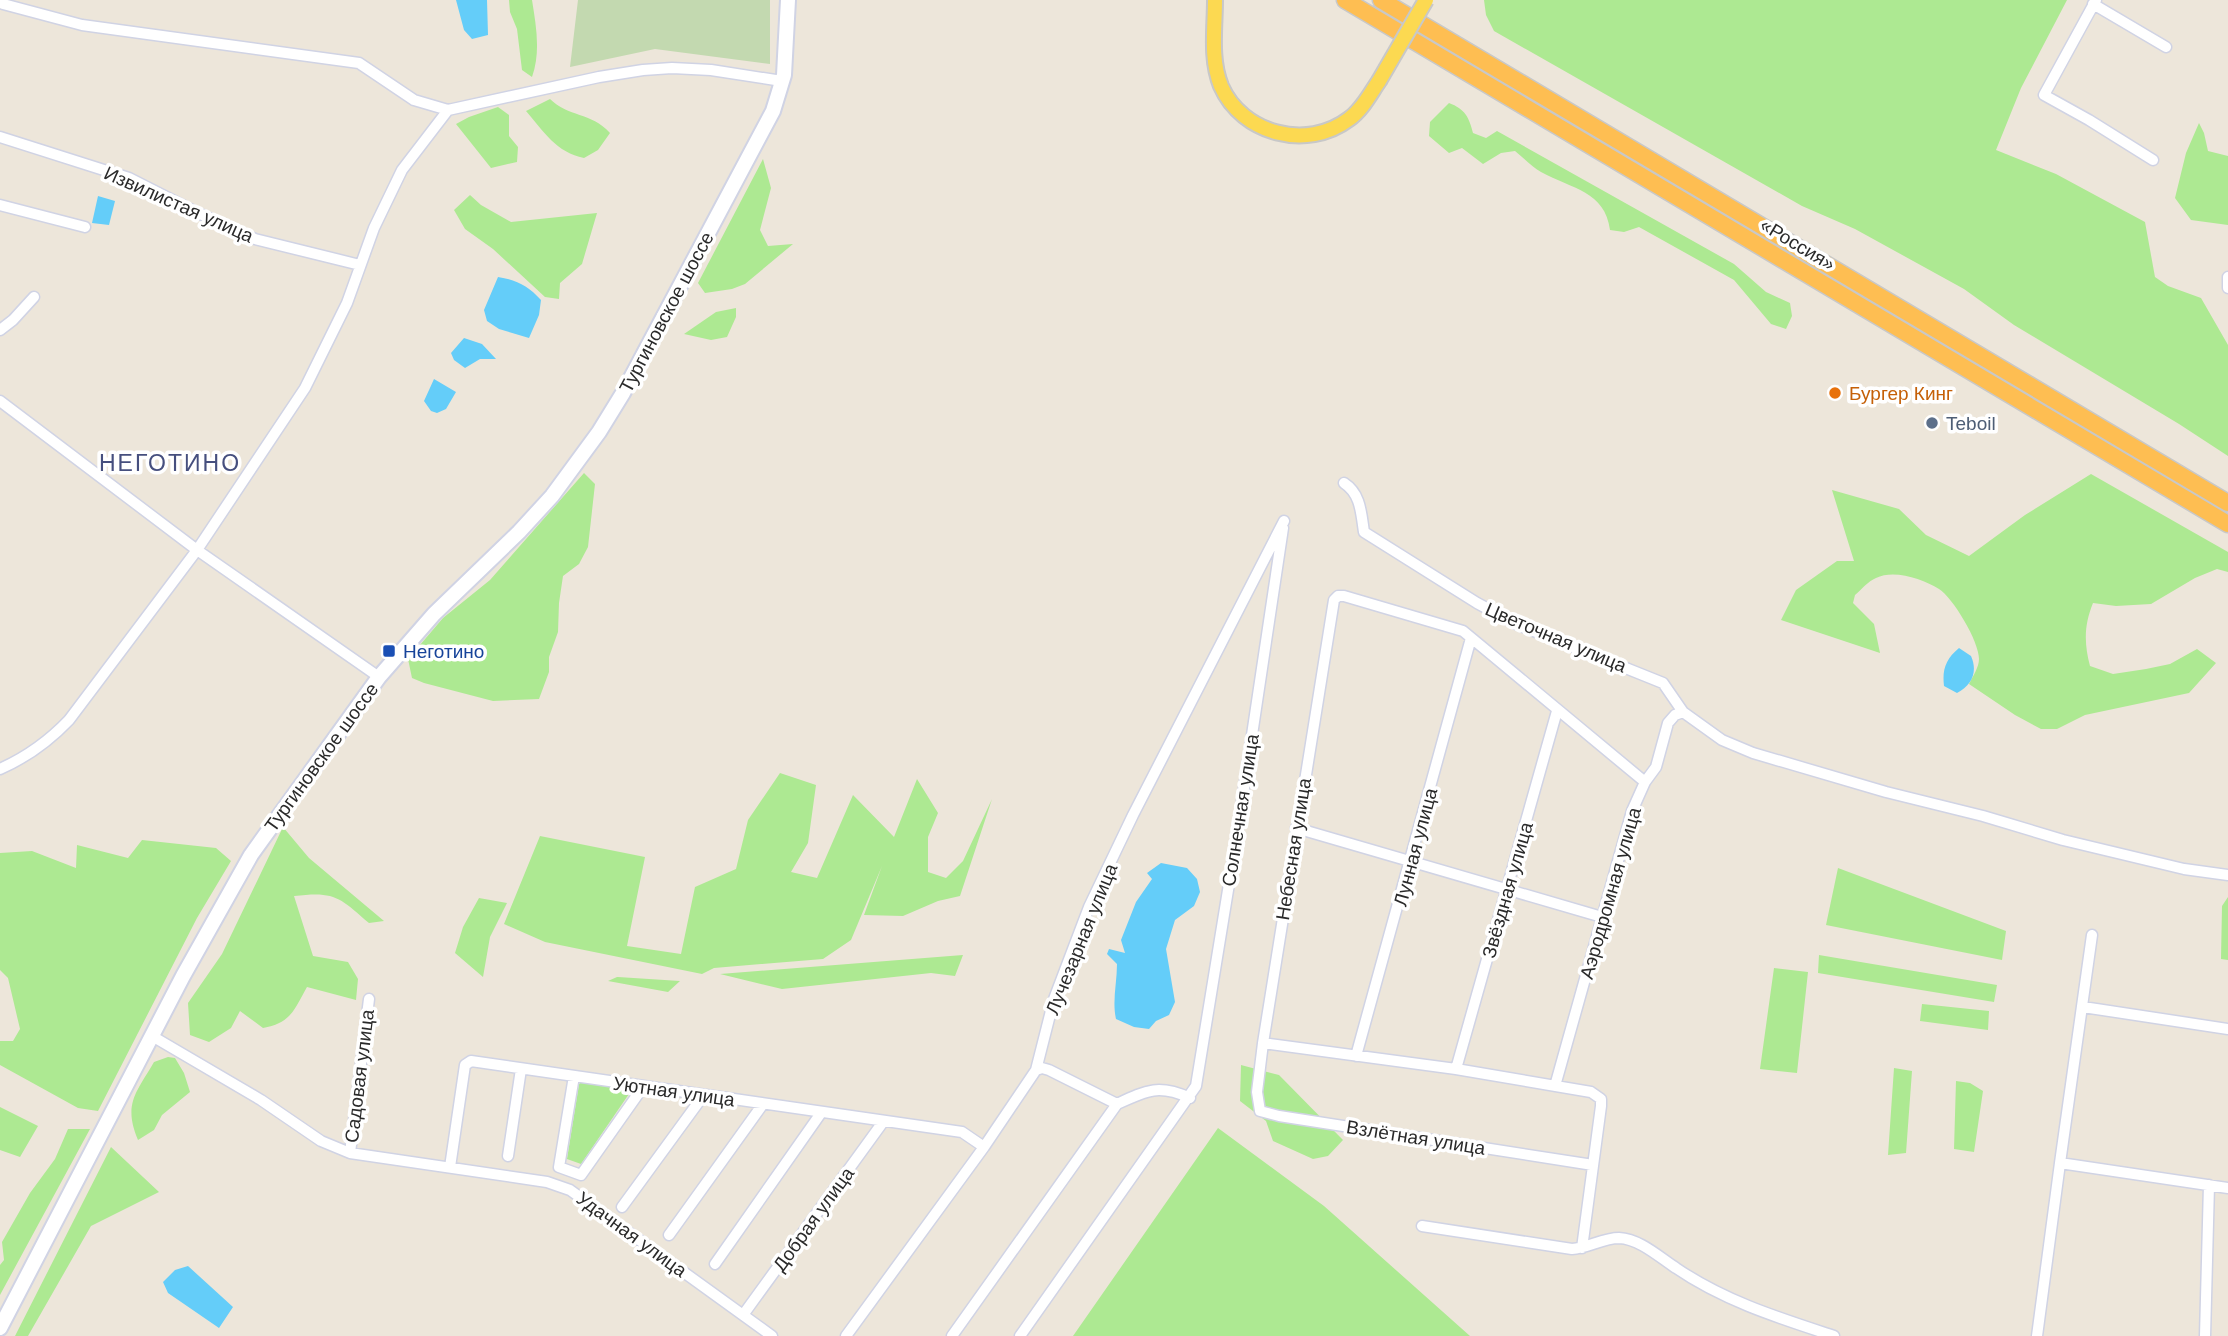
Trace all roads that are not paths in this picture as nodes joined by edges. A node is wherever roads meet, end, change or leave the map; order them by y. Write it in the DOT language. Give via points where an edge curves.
graph roads {
  1 [pos="788,0"];
  2 [pos="1215,0"];
  3 [pos="1345,0"];
  4 [pos="1381,0"];
  5 [pos="1426,0"];
  6 [pos="2094,2"];
  7 [pos="3,4"];
  8 [pos="2166,47"];
  9 [pos="782,81"];
  10 [pos="448,110"];
  11 [pos="0,137"];
  12 [pos="2153,160"];
  13 [pos="0,205"];
  14 [pos="85,227"];
  15 [pos="360,265"];
  16 [pos="2228,279"];
  17 [pos="2228,288"];
  18 [pos="34,297"];
  19 [pos="0,330"];
  20 [pos="0,401"];
  21 [pos="1344,483"];
  22 [pos="2228,503"];
  23 [pos="1284,521"];
  24 [pos="2228,524"];
  25 [pos="197,550"];
  26 [pos="1471,638"];
  27 [pos="379,677"];
  28 [pos="1557,711"];
  29 [pos="1683,712"];
  30 [pos="0,769"];
  31 [pos="1645,782"];
  32 [pos="1296,828"];
  33 [pos="1411,862"];
  34 [pos="2228,875"];
  35 [pos="1506,890"];
  36 [pos="1602,917"];
  37 [pos="2092,935"];
  38 [pos="369,999"];
  39 [pos="2082,1007"];
  40 [pos="2228,1030"];
  41 [pos="152,1036"];
  42 [pos="1263,1042"];
  43 [pos="1356,1056"];
  44 [pos="521,1069"];
  45 [pos="1457,1069"];
  46 [pos="1035,1070"];
  47 [pos="574,1076"];
  48 [pos="1555,1086"];
  49 [pos="643,1087"];
  50 [pos="1256,1091"];
  51 [pos="703,1096"];
  52 [pos="1190,1098"];
  53 [pos="763,1104"];
  54 [pos="1117,1104"];
  55 [pos="821,1113"];
  56 [pos="883,1122"];
  57 [pos="984,1147"];
  58 [pos="350,1153"];
  59 [pos="508,1156"];
  60 [pos="2060,1163"];
  61 [pos="1593,1165"];
  62 [pos="450,1167"];
  63 [pos="2209,1185"];
  64 [pos="2228,1188"];
  65 [pos="622,1207"];
  66 [pos="1422,1226"];
  67 [pos="669,1235"];
  68 [pos="1582,1248"];
  69 [pos="715,1264"];
  70 [pos="743,1315"];
  71 [pos="0,1328"];
  72 [pos="772,1336"];
  73 [pos="846,1336"];
  74 [pos="952,1336"];
  75 [pos="1020,1336"];
  76 [pos="1834,1336"];
  77 [pos="2037,1336"];
  78 [pos="2205,1336"];
  1 -- 9 [label="main road, Тургиновское шоссе"];
  2 -- 5 [label="main road, bridge" via="1214,49 1218,76 1229,100 1255,125 1306,135 1351,118 1379,81"];
  3 -- 24 [label="highway, «Россия»"];
  4 -- 22 [label="highway, «Россия»"];
  6 -- 8 [label="street"];
  6 -- 12 [label="street" via="2044,95"];
  7 -- 10 [label="street" via="82,25 359,63 414,100"];
  9 -- 10 [label="street" via="711,70 643,70"];
  9 -- 27 [label="main road, Тургиновское шоссе" via="771,116 599,432 536,515 433,614"];
  10 -- 15 [label="street" via="401,170"];
  11 -- 15 [label="street, Извилистая улица" via="129,178 255,239"];
  13 -- 14 [label="street"];
  15 -- 25 [label="street" via="347,303 304,388"];
  16 -- 17 [label="street"];
  18 -- 19 [label="street"];
  20 -- 25 [label="street"];
  21 -- 29 [label="street, Цветочная улица" via="1354,489 1364,532 1516,624 1662,683"];
  23 -- 46 [label="street, Лучезарная улица" via="1089,907 1054,999"];
  23 -- 52 [label="street, Солнечная улица" via="1198,1075"];
  25 -- 27 [label="street"];
  25 -- 30 [label="street" via="69,720 52,738"];
  26 -- 28 [label="street"];
  26 -- 32 [label="street, Небесная улица" via="1462,631 1338,596 1332,607"];
  26 -- 33 [label="street, Лунная улица"];
  27 -- 41 [label="main road, Тургиновское шоссе" via="246,862"];
  28 -- 31 [label="street"];
  28 -- 35 [label="street, Звёздная улица"];
  29 -- 31 [label="street, Аэродромная улица" via="1668,723 1656,767"];
  29 -- 34 [label="street, Цветочная улица" via="1722,740 1753,753 2063,840"];
  31 -- 36 [label="street, Аэродромная улица" via="1632,811"];
  32 -- 33 [label="street"];
  32 -- 42 [label="street, Небесная улица"];
  33 -- 35 [label="street"];
  33 -- 43 [label="street, Лунная улица"];
  35 -- 36 [label="street"];
  35 -- 45 [label="street, Звёздная улица"];
  36 -- 48 [label="street, Аэродромная улица"];
  37 -- 39 [label="street"];
  38 -- 58 [label="street, Садовая улица"];
  39 -- 40 [label="street"];
  39 -- 60 [label="street"];
  41 -- 58 [label="street, Удачная улица" via="321,1141"];
  41 -- 71 [label="main road, Тургиновское шоссе"];
  42 -- 43 [label="street"];
  42 -- 50 [label="street, Небесная улица"];
  43 -- 45 [label="street"];
  44 -- 47 [label="street, Уютная улица"];
  44 -- 59 [label="street"];
  44 -- 62 [label="street, Уютная улица" via="466,1063"];
  45 -- 48 [label="street"];
  46 -- 54 [label="street" via="1049,1070"];
  46 -- 57 [label="street, Лучезарная улица"];
  47 -- 49 [label="street, Уютная улица"];
  47 -- 49 [label="street" via="559,1167 581,1175"];
  48 -- 61 [label="street" via="1601,1098"];
  49 -- 51 [label="street, Уютная улица"];
  50 -- 61 [label="street, Взлётная улица" via="1260,1111 1269,1115"];
  51 -- 53 [label="street, Уютная улица"];
  51 -- 65 [label="street"];
  52 -- 54 [label="street" via="1157,1088"];
  52 -- 75 [label="street, Солнечная улица"];
  53 -- 55 [label="street, Уютная улица"];
  53 -- 67 [label="street"];
  54 -- 74 [label="street"];
  55 -- 56 [label="street, Уютная улица"];
  55 -- 69 [label="street"];
  56 -- 57 [label="street, Уютная улица" via="962,1132"];
  56 -- 70 [label="street, Добрая улица"];
  57 -- 73 [label="street, Лучезарная улица"];
  58 -- 62 [label="street, Удачная улица"];
  60 -- 63 [label="street"];
  60 -- 77 [label="street"];
  61 -- 68 [label="street"];
  62 -- 70 [label="street, Удачная улица" via="547,1182 570,1190"];
  63 -- 64 [label="street"];
  63 -- 78 [label="street"];
  66 -- 68 [label="street"];
  68 -- 76 [label="street" via="1620,1238 1735,1302"];
  70 -- 72 [label="street, Удачная улица"];
}
